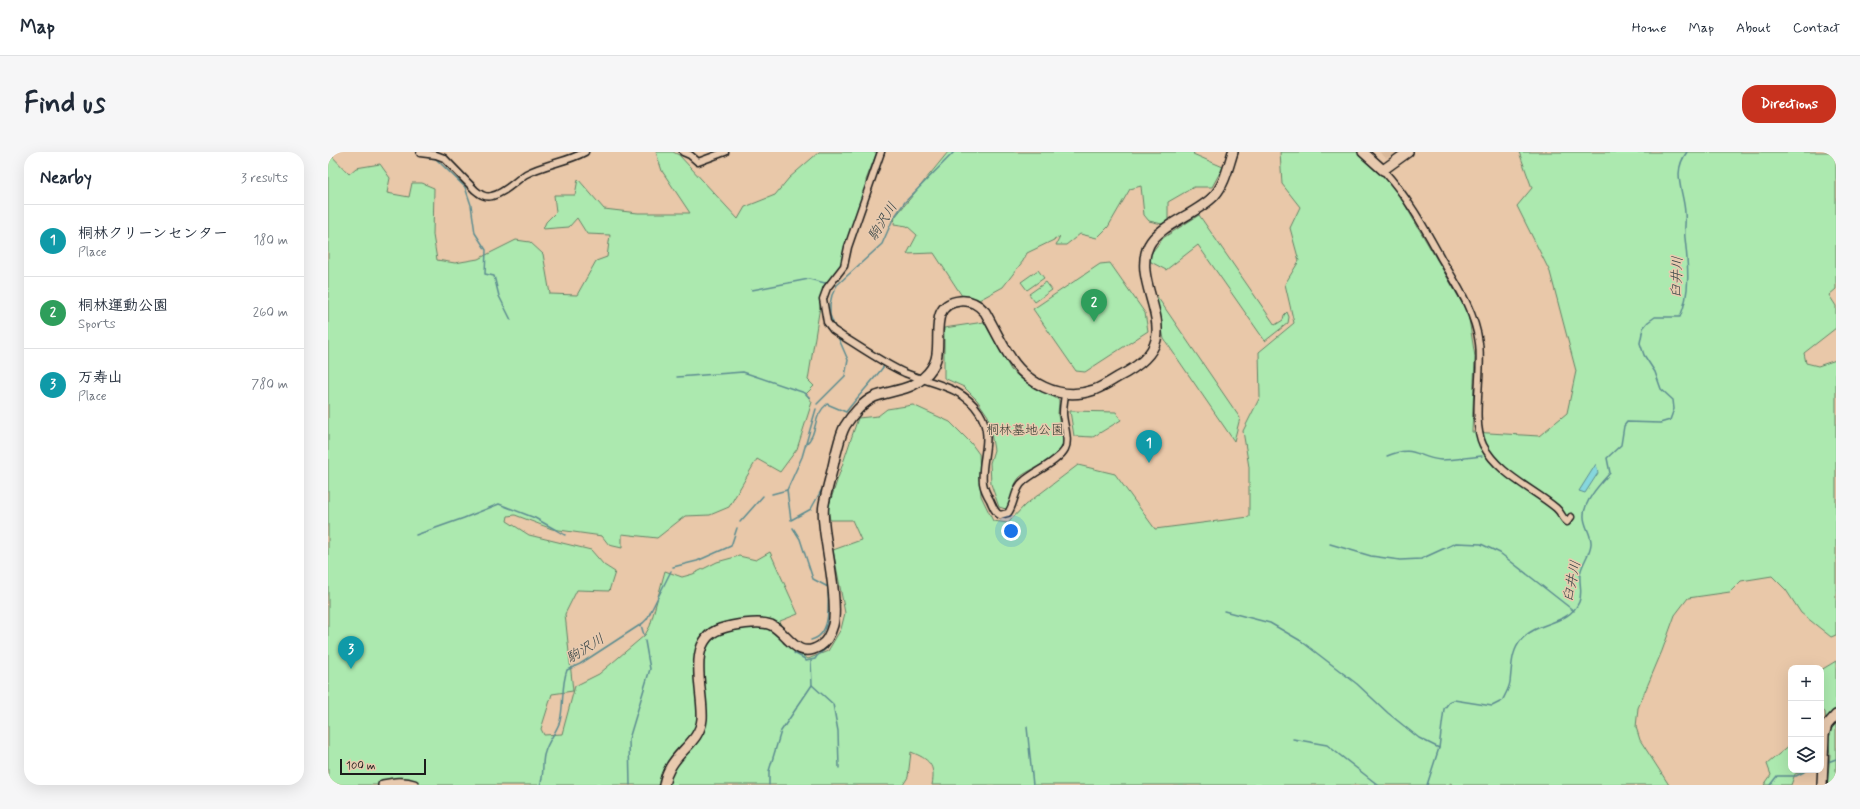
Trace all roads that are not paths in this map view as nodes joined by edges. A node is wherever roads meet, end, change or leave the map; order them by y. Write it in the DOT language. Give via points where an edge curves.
graph roads {
  1 [pos="585,152"];
  2 [pos="683,152"];
  3 [pos="726,152"];
  4 [pos="880,152"];
  5 [pos="1233,152"];
  6 [pos="1363,152"];
  7 [pos="1408,152"];
  8 [pos="420,153"];
  9 [pos="1383,170"];
  10 [pos="923,379"];
  11 [pos="1065,395"];
  12 [pos="1571,517"];
  13 [pos="1836,715"];
  14 [pos="383,785"];
  15 [pos="414,785"];
  16 [pos="664,785"];
  17 [pos="1822,785"];
  1 -- 8 [label="street" via="528,174 490,197 475,190 444,158 436,154"];
  2 -- 3 [label="street" via="698,162"];
  4 -- 10 [label="street" via="844,266 827,288 823,299 824,311 833,330 905,372"];
  5 -- 11 [label="street" via="1222,186 1214,196 1156,235 1146,252 1145,266 1157,330 1156,341 1150,353 1124,374 1095,390"];
  6 -- 9 [label="street"];
  7 -- 9 [label="street"];
  9 -- 12 [label="street" via="1399,187 1424,227 1473,318 1480,344 1478,422 1482,444 1491,459 1557,509 1566,522"];
  10 -- 11 [label="street" via="933,368 936,359 937,326 941,312 949,304 967,301 974,302 985,312 1014,364 1027,377 1040,386"];
  10 -- 11 [label="street" via="962,394 973,403 985,422 987,448 983,485 1000,515 1008,513 1012,507 1022,482 1066,449 1063,413"];
  10 -- 16 [label="street" via="911,386 872,398 845,426 822,512 834,615 834,624 825,643 816,649 805,650 794,646 770,624 759,623 718,630 708,638 701,646 699,657 702,721 698,734 670,767"];
  13 -- 17 [label="street" via="1827,725 1824,735"];
  14 -- 15 [label="street"];
}
